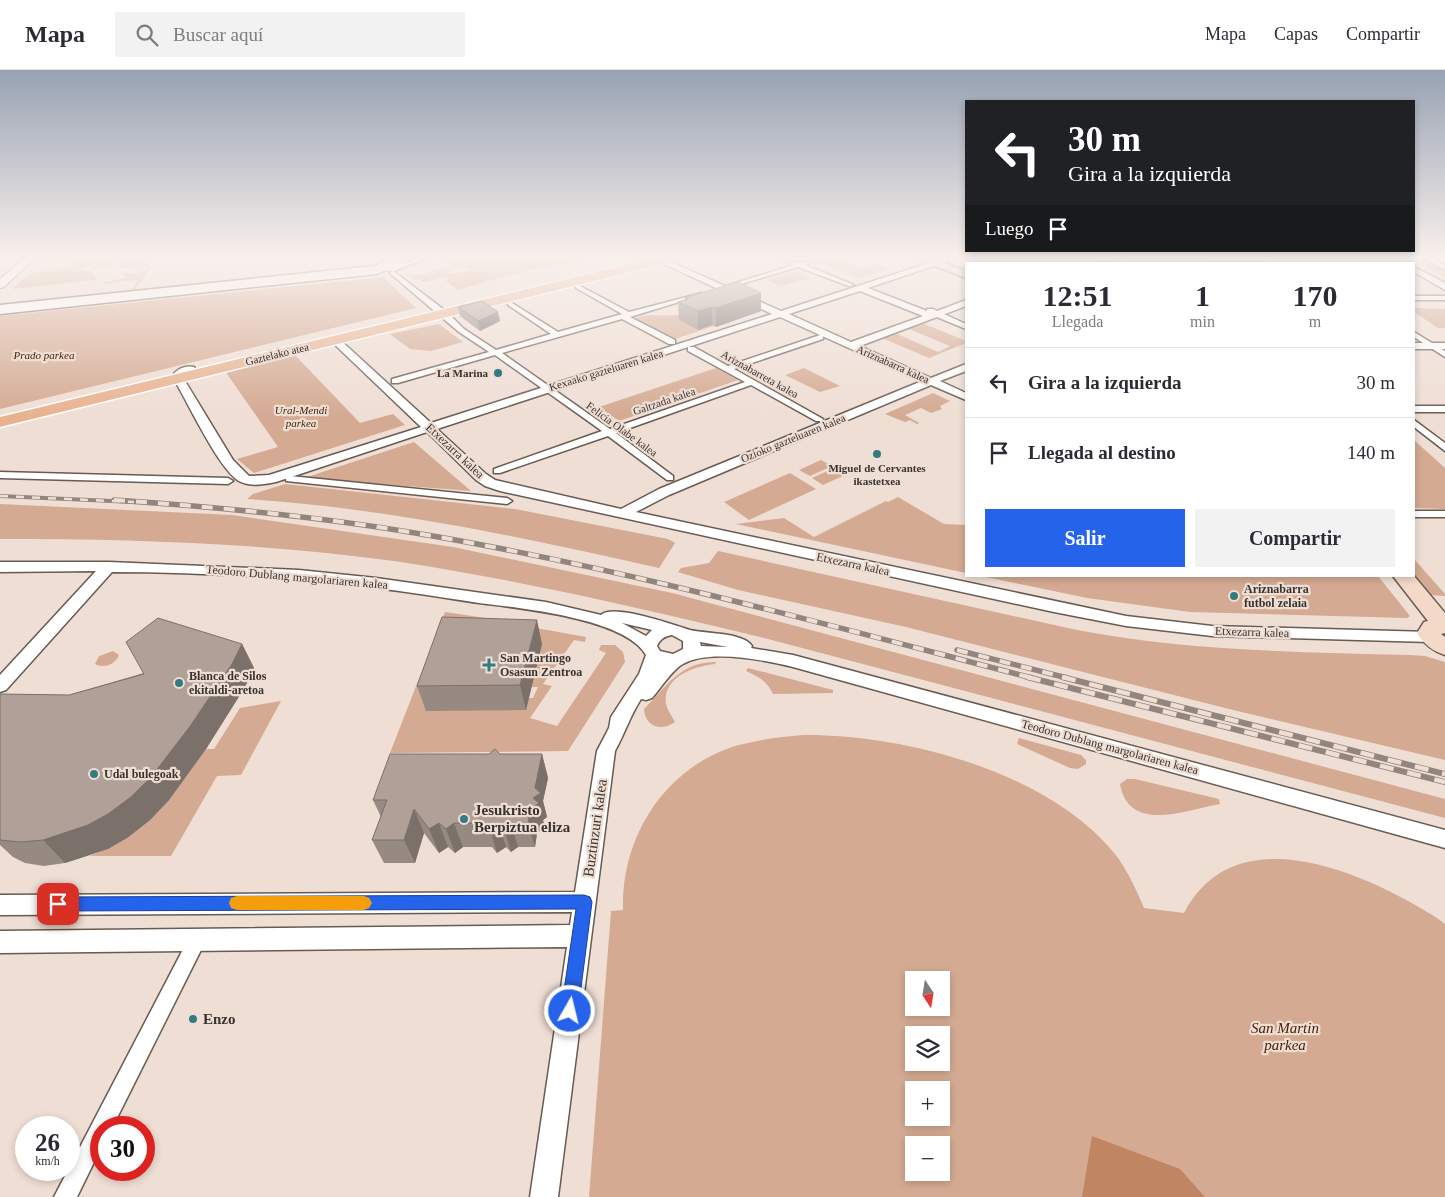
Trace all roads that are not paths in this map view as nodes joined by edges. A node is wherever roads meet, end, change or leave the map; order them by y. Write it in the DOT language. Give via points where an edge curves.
graph roads {
  1 [pos="447,311"];
  2 [pos="520,311"];
  3 [pos="617,311"];
  4 [pos="645,311"];
  5 [pos="773,311"];
  6 [pos="791,311"];
  7 [pos="923,311"];
  8 [pos="943,311"];
  9 [pos="441,312"];
  10 [pos="780,314"];
  11 [pos="932,314"];
  12 [pos="626,316"];
  13 [pos="965,326"];
  14 [pos="557,335"];
  15 [pos="1415,335"];
  16 [pos="820,337"];
  17 [pos="335,340"];
  18 [pos="672,342"];
  19 [pos="850,346"];
  20 [pos="1415,346"];
  21 [pos="1431,346"];
  22 [pos="1445,346"];
  23 [pos="691,349"];
  24 [pos="497,352"];
  25 [pos="1445,355"];
  26 [pos="965,367"];
  27 [pos="728,369"];
  28 [pos="184,373"];
  29 [pos="395,381"];
  30 [pos="932,381"];
  31 [pos="753,382"];
  32 [pos="547,388"];
  33 [pos="965,397"];
  34 [pos="1415,409"];
  35 [pos="1445,409"];
  36 [pos="0,415"];
  37 [pos="819,419"];
  38 [pos="0,422"];
  39 [pos="1415,424"];
  40 [pos="430,427"];
  41 [pos="608,432"];
  42 [pos="1445,448"];
  43 [pos="497,471"];
  44 [pos="0,475"];
  45 [pos="670,478"];
  46 [pos="290,480"];
  47 [pos="228,482"];
  48 [pos="507,501"];
  49 [pos="622,514"];
  50 [pos="1415,514"];
  51 [pos="1445,514"];
  52 [pos="110,566"];
  53 [pos="0,567"];
  54 [pos="1404,577"];
  55 [pos="591,616"];
  56 [pos="1442,630"];
  57 [pos="682,644"];
  58 [pos="651,650"];
  59 [pos="0,686"];
  60 [pos="618,728"];
  61 [pos="1445,839"];
  62 [pos="584,902"];
  63 [pos="0,905"];
  64 [pos="580,936"];
  65 [pos="0,942"];
  66 [pos="196,942"];
  67 [pos="65,1197"];
  68 [pos="544,1197"];
  1 -- 9 [label="main road, Gaztelako atea"];
  2 -- 14 [label="street"];
  3 -- 12 [label="street"];
  4 -- 12 [label="street"];
  5 -- 10 [label="street, Ariznabarra kalea"];
  6 -- 10 [label="street, Kexaako gazteluaren kalea"];
  7 -- 11 [label="street"];
  8 -- 11 [label="street"];
  9 -- 17 [label="main road, Gaztelako atea"];
  9 -- 24 [label="street, Felicia Olabe kalea" via="486,349"];
  9 -- 28 [label="main road, Gaztelako atea"];
  10 -- 19 [label="street, Ariznabarra kalea"];
  10 -- 32 [label="street, Kexaako gazteluaren kalea"];
  11 -- 13 [label="street"];
  11 -- 19 [label="street"];
  12 -- 14 [label="street"];
  12 -- 18 [label="street"];
  14 -- 24 [label="street"];
  15 -- 21 [label="street"];
  16 -- 27 [label="street"];
  17 -- 28 [label="main road, Gaztelako atea"];
  17 -- 40 [label="street, Etxezarra kalea"];
  19 -- 30 [label="street, Ariznabarra kalea"];
  20 -- 21 [label="street"];
  21 -- 22 [label="street"];
  21 -- 25 [label="street"];
  23 -- 27 [label="street, Ariznabarreta kalea"];
  24 -- 29 [label="street"];
  24 -- 32 [label="street, Felicia Olabe kalea"];
  26 -- 30 [label="street, Ozioko gazteluaren kalea"];
  27 -- 31 [label="street, Ariznabarreta kalea"];
  28 -- 36 [label="main road, Gaztelako atea"];
  28 -- 38 [label="main road, Gaztelako atea"];
  28 -- 40 [label="street, Kexaako gazteluaren kalea" via="228,462 240,476 250,481 271,479"];
  30 -- 33 [label="street, Ariznabarra kalea"];
  30 -- 49 [label="street, Ozioko gazteluaren kalea" via="664,492"];
  31 -- 37 [label="street, Ariznabarreta kalea"];
  31 -- 41 [label="street, Galtzada kalea"];
  32 -- 40 [label="street, Kexaako gazteluaren kalea"];
  32 -- 41 [label="street, Felicia Olabe kalea"];
  34 -- 35 [label="street"];
  39 -- 42 [label="street"];
  40 -- 49 [label="street, Etxezarra kalea" via="490,483"];
  41 -- 43 [label="street, Galtzada kalea"];
  41 -- 45 [label="street, Felicia Olabe kalea"];
  44 -- 47 [label="street"];
  46 -- 48 [label="street"];
  49 -- 56 [label="street, Etxezarra kalea" via="1134,622 1212,631"];
  50 -- 51 [label="street"];
  52 -- 53 [label="street, Teodoro Dublang margolariaren kalea"];
  52 -- 55 [label="street, Teodoro Dublang margolariaren kalea" via="339,578"];
  52 -- 59 [label="street"];
  54 -- 56 [label="main road" via="1423,599"];
  55 -- 57 [label="street, Teodoro Dublang margolariaren kalea" via="633,619"];
  55 -- 58 [label="street, Teodoro Dublang margolariaren kalea" via="627,630"];
  57 -- 58 [label="street" via="664,660"];
  57 -- 58 [label="street" via="656,635"];
  57 -- 60 [label="street"];
  57 -- 61 [label="street, Teodoro Dublang margolariaren kalea" via="774,657"];
  58 -- 60 [label="street" via="647,675 620,717"];
  60 -- 62 [label="street, Buztinzuri kalea" via="606,752"];
  62 -- 63 [label="street"];
  62 -- 64 [label="street, Buztinzuri kalea"];
  64 -- 66 [label="street"];
  64 -- 68 [label="street, Buztinzuri kalea"];
  65 -- 66 [label="street"];
  66 -- 67 [label="street"];
}
